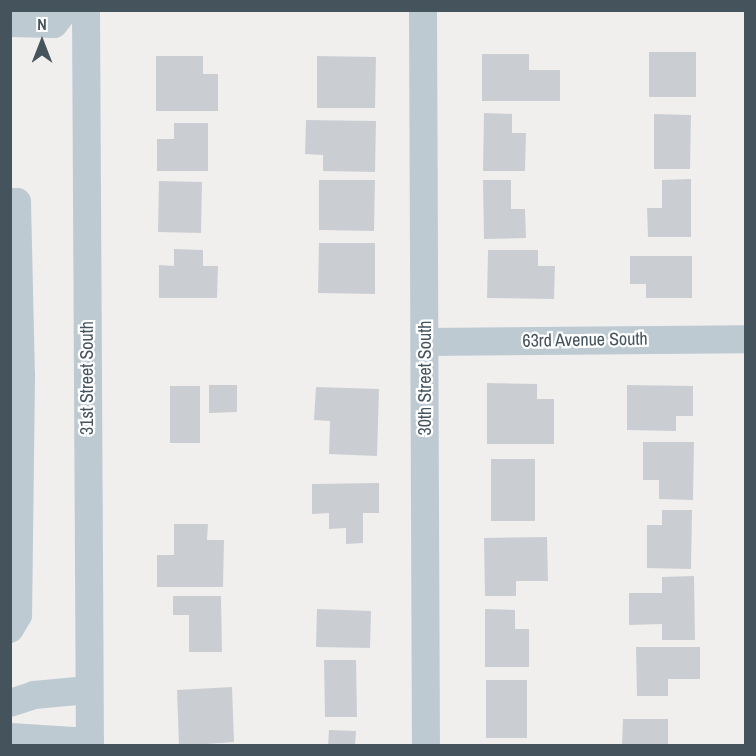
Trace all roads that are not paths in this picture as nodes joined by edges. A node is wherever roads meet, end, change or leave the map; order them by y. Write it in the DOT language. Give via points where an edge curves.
graph roads {
  1 [pos="65,10"];
  2 [pos="86,10"];
  3 [pos="423,10"];
  4 [pos="10,23"];
  5 [pos="10,202"];
  6 [pos="746,339"];
  7 [pos="425,342"];
  8 [pos="16,375"];
  9 [pos="10,629"];
  10 [pos="88,690"];
  11 [pos="10,703"];
  12 [pos="10,736"];
  13 [pos="90,744"];
  14 [pos="426,746"];
  1 -- 4 [label="street" via="54,24"];
  2 -- 10 [label="street, 31st Street South"];
  3 -- 7 [label="street, 30th Street South"];
  5 -- 8 [label="street" via="17,202"];
  6 -- 7 [label="street, 63rd Avenue South"];
  7 -- 14 [label="street, 30th Street South"];
  8 -- 9 [label="street" via="18,615"];
  10 -- 11 [label="street" via="34,695"];
  10 -- 13 [label="street, 31st Street South"];
  12 -- 13 [label="street"];
}
